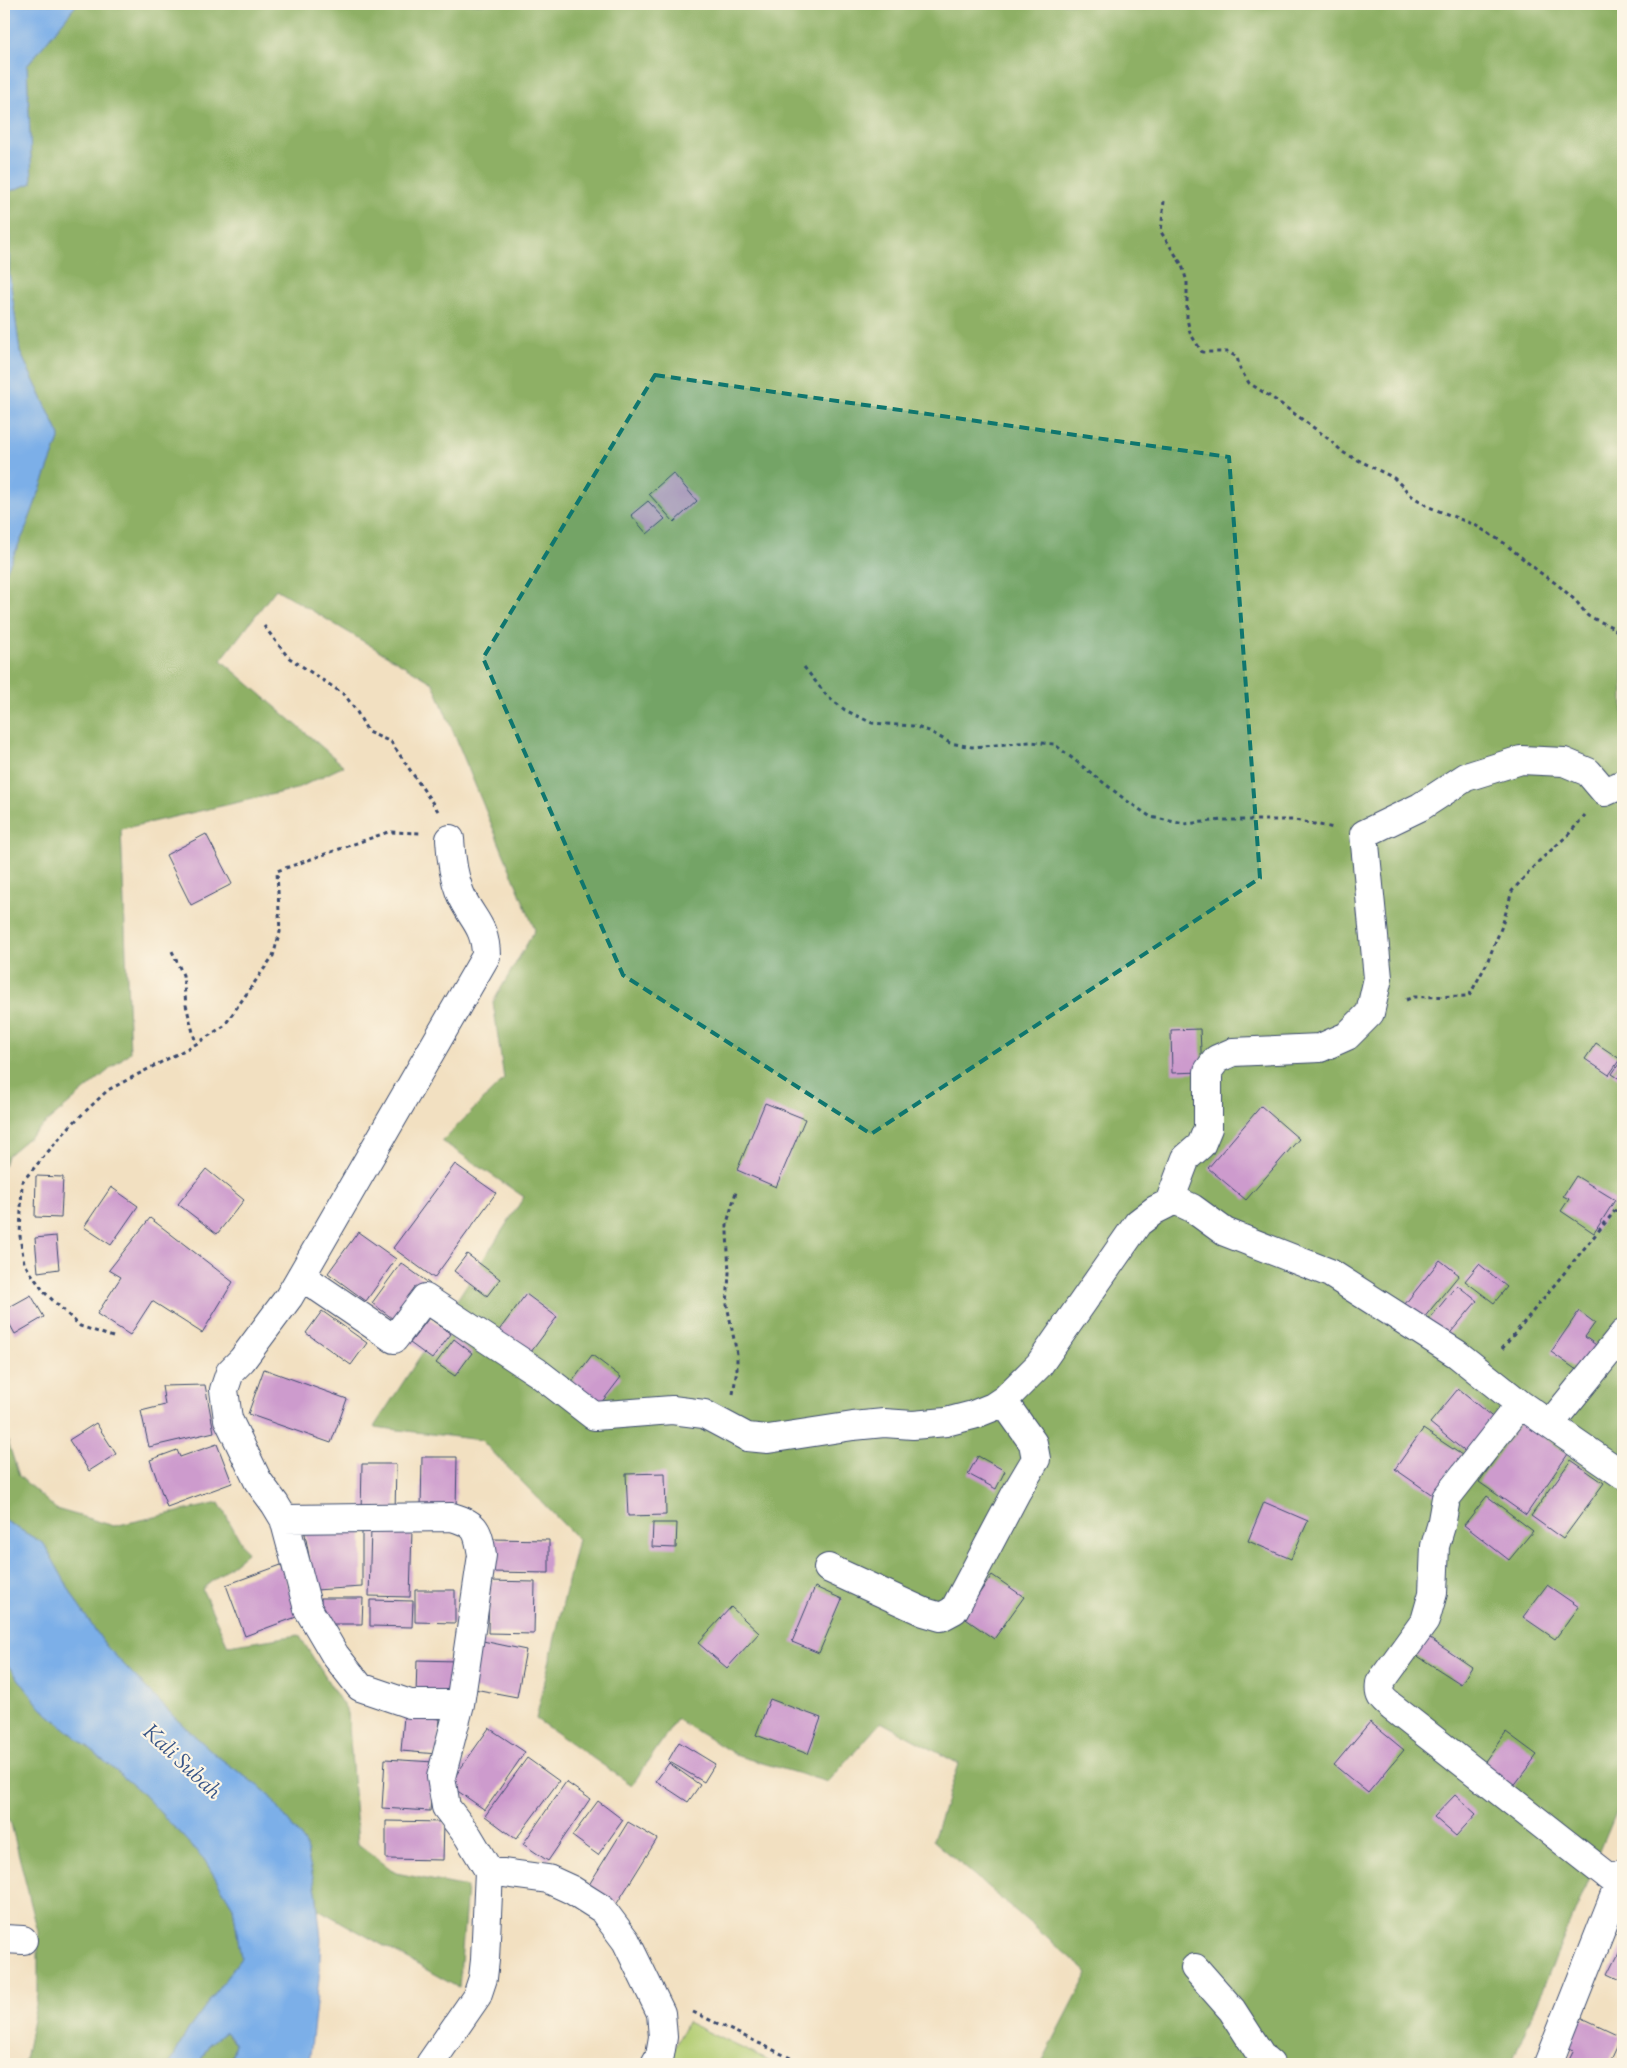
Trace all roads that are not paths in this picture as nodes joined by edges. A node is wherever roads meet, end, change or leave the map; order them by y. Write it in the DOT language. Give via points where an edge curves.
graph roads {
  1 [pos="1614,788"];
  2 [pos="450,840"];
  3 [pos="1169,1203"];
  4 [pos="301,1276"];
  5 [pos="1623,1334"];
  6 [pos="1005,1399"];
  7 [pos="1520,1404"];
  8 [pos="1550,1424"];
  9 [pos="1623,1475"];
  10 [pos="284,1519"];
  11 [pos="828,1568"];
  12 [pos="460,1704"];
  13 [pos="489,1871"];
  14 [pos="1621,1879"];
  15 [pos="1195,1968"];
  16 [pos="430,2064"];
  17 [pos="655,2064"];
  18 [pos="1270,2064"];
  19 [pos="1548,2064"];
  1 -- 3 [label="street" via="1564,762 1521,760 1466,777 1420,807 1364,834 1378,978 1370,1013 1347,1036 1320,1048 1233,1052 1217,1059 1208,1071 1208,1128 1201,1145 1186,1158"];
  2 -- 4 [label="street" via="452,866 460,893 480,926 486,942 486,956"];
  3 -- 6 [label="street" via="1138,1223 1040,1365"];
  3 -- 7 [label="street" via="1177,1201 1225,1232 1330,1273 1457,1354"];
  4 -- 6 [label="street" via="394,1339 425,1298 537,1372 594,1416 672,1410 704,1414 747,1437 768,1439 861,1425 946,1422 973,1415"];
  4 -- 10 [label="street" via="289,1297 230,1372 224,1390 228,1419 258,1482"];
  5 -- 8 [label="street"];
  6 -- 11 [label="street" via="1033,1443 1036,1459 954,1610 941,1617 924,1612"];
  7 -- 8 [label="street"];
  7 -- 14 [label="street" via="1446,1498 1435,1546 1433,1592 1425,1621 1380,1683 1379,1692 1392,1707"];
  8 -- 9 [label="street"];
  10 -- 12 [label="street" via="308,1609 335,1655 360,1687 410,1704"];
  10 -- 12 [label="street" via="452,1517 475,1528 482,1556"];
  12 -- 13 [label="street" via="441,1777 446,1807"];
  13 -- 16 [label="street" via="483,1978 477,1996"];
  13 -- 17 [label="street" via="548,1879 602,1909 626,1941 660,2013 663,2037"];
  14 -- 19 [label="street"];
  15 -- 18 [label="street" via="1232,2010"];
}
